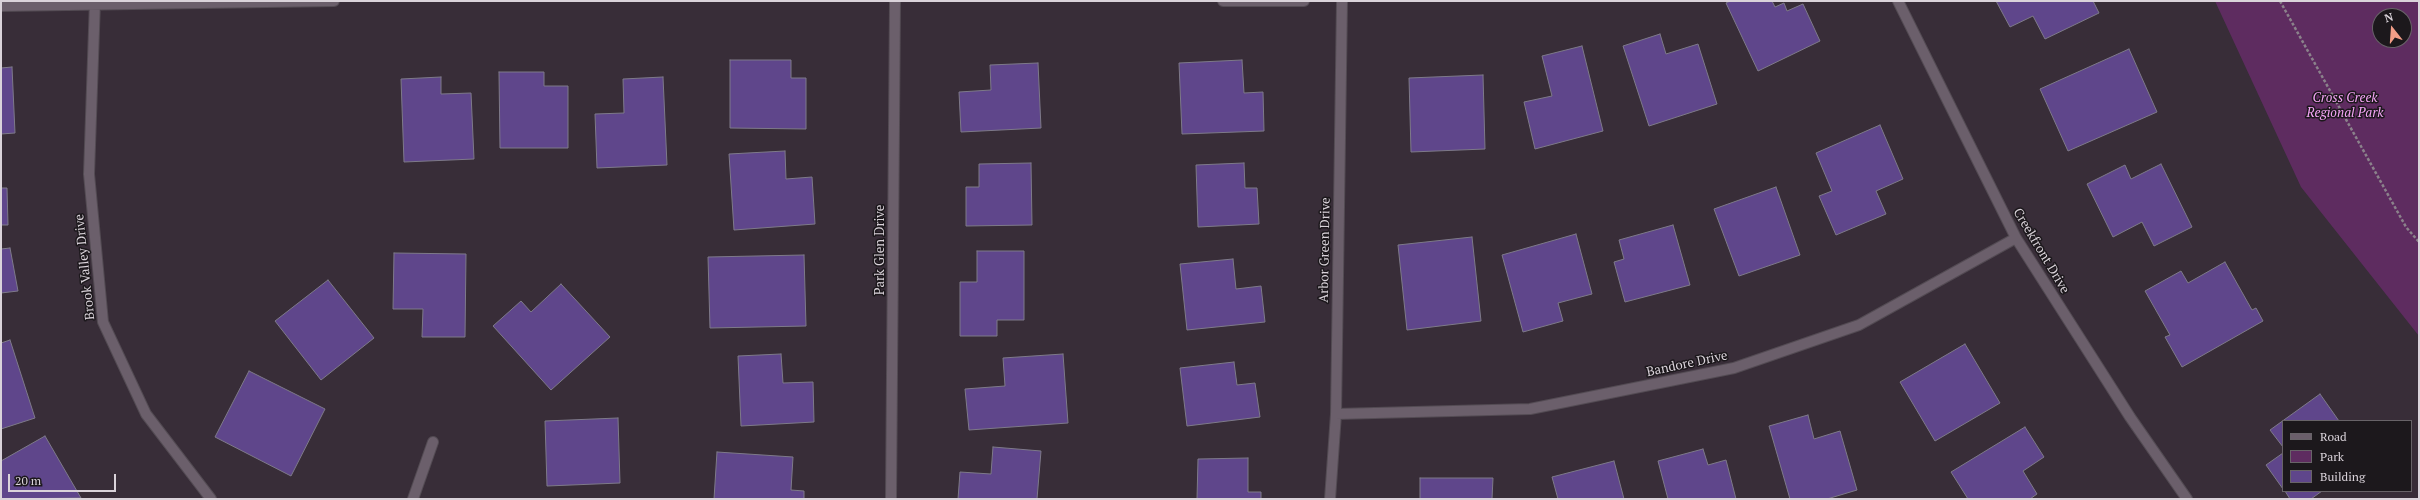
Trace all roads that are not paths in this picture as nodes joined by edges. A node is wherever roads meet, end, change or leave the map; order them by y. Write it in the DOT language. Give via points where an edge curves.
graph roads {
  1 [pos="334,1"];
  2 [pos="895,1"];
  3 [pos="1223,1"];
  4 [pos="1304,1"];
  5 [pos="1342,1"];
  6 [pos="1898,1"];
  7 [pos="95,2"];
  8 [pos="1,6"];
  9 [pos="2016,238"];
  10 [pos="1336,414"];
  11 [pos="433,442"];
  12 [pos="211,499"];
  13 [pos="413,499"];
  14 [pos="891,499"];
  15 [pos="1330,499"];
  16 [pos="2187,499"];
  1 -- 7 [label="street"];
  2 -- 14 [label="street, Park Glen Drive"];
  3 -- 4 [label="street"];
  5 -- 10 [label="street, Arbor Green Drive"];
  6 -- 9 [label="street, Creekfront Drive"];
  7 -- 8 [label="street"];
  7 -- 12 [label="street, Brook Valley Drive" via="89,174 103,322 146,414"];
  9 -- 10 [label="street, Bandore Drive" via="1859,325 1734,368 1530,409"];
  9 -- 16 [label="street, Creekfront Drive" via="2130,417"];
  10 -- 15 [label="street, Arbor Green Drive"];
  11 -- 13 [label="street"];
}
